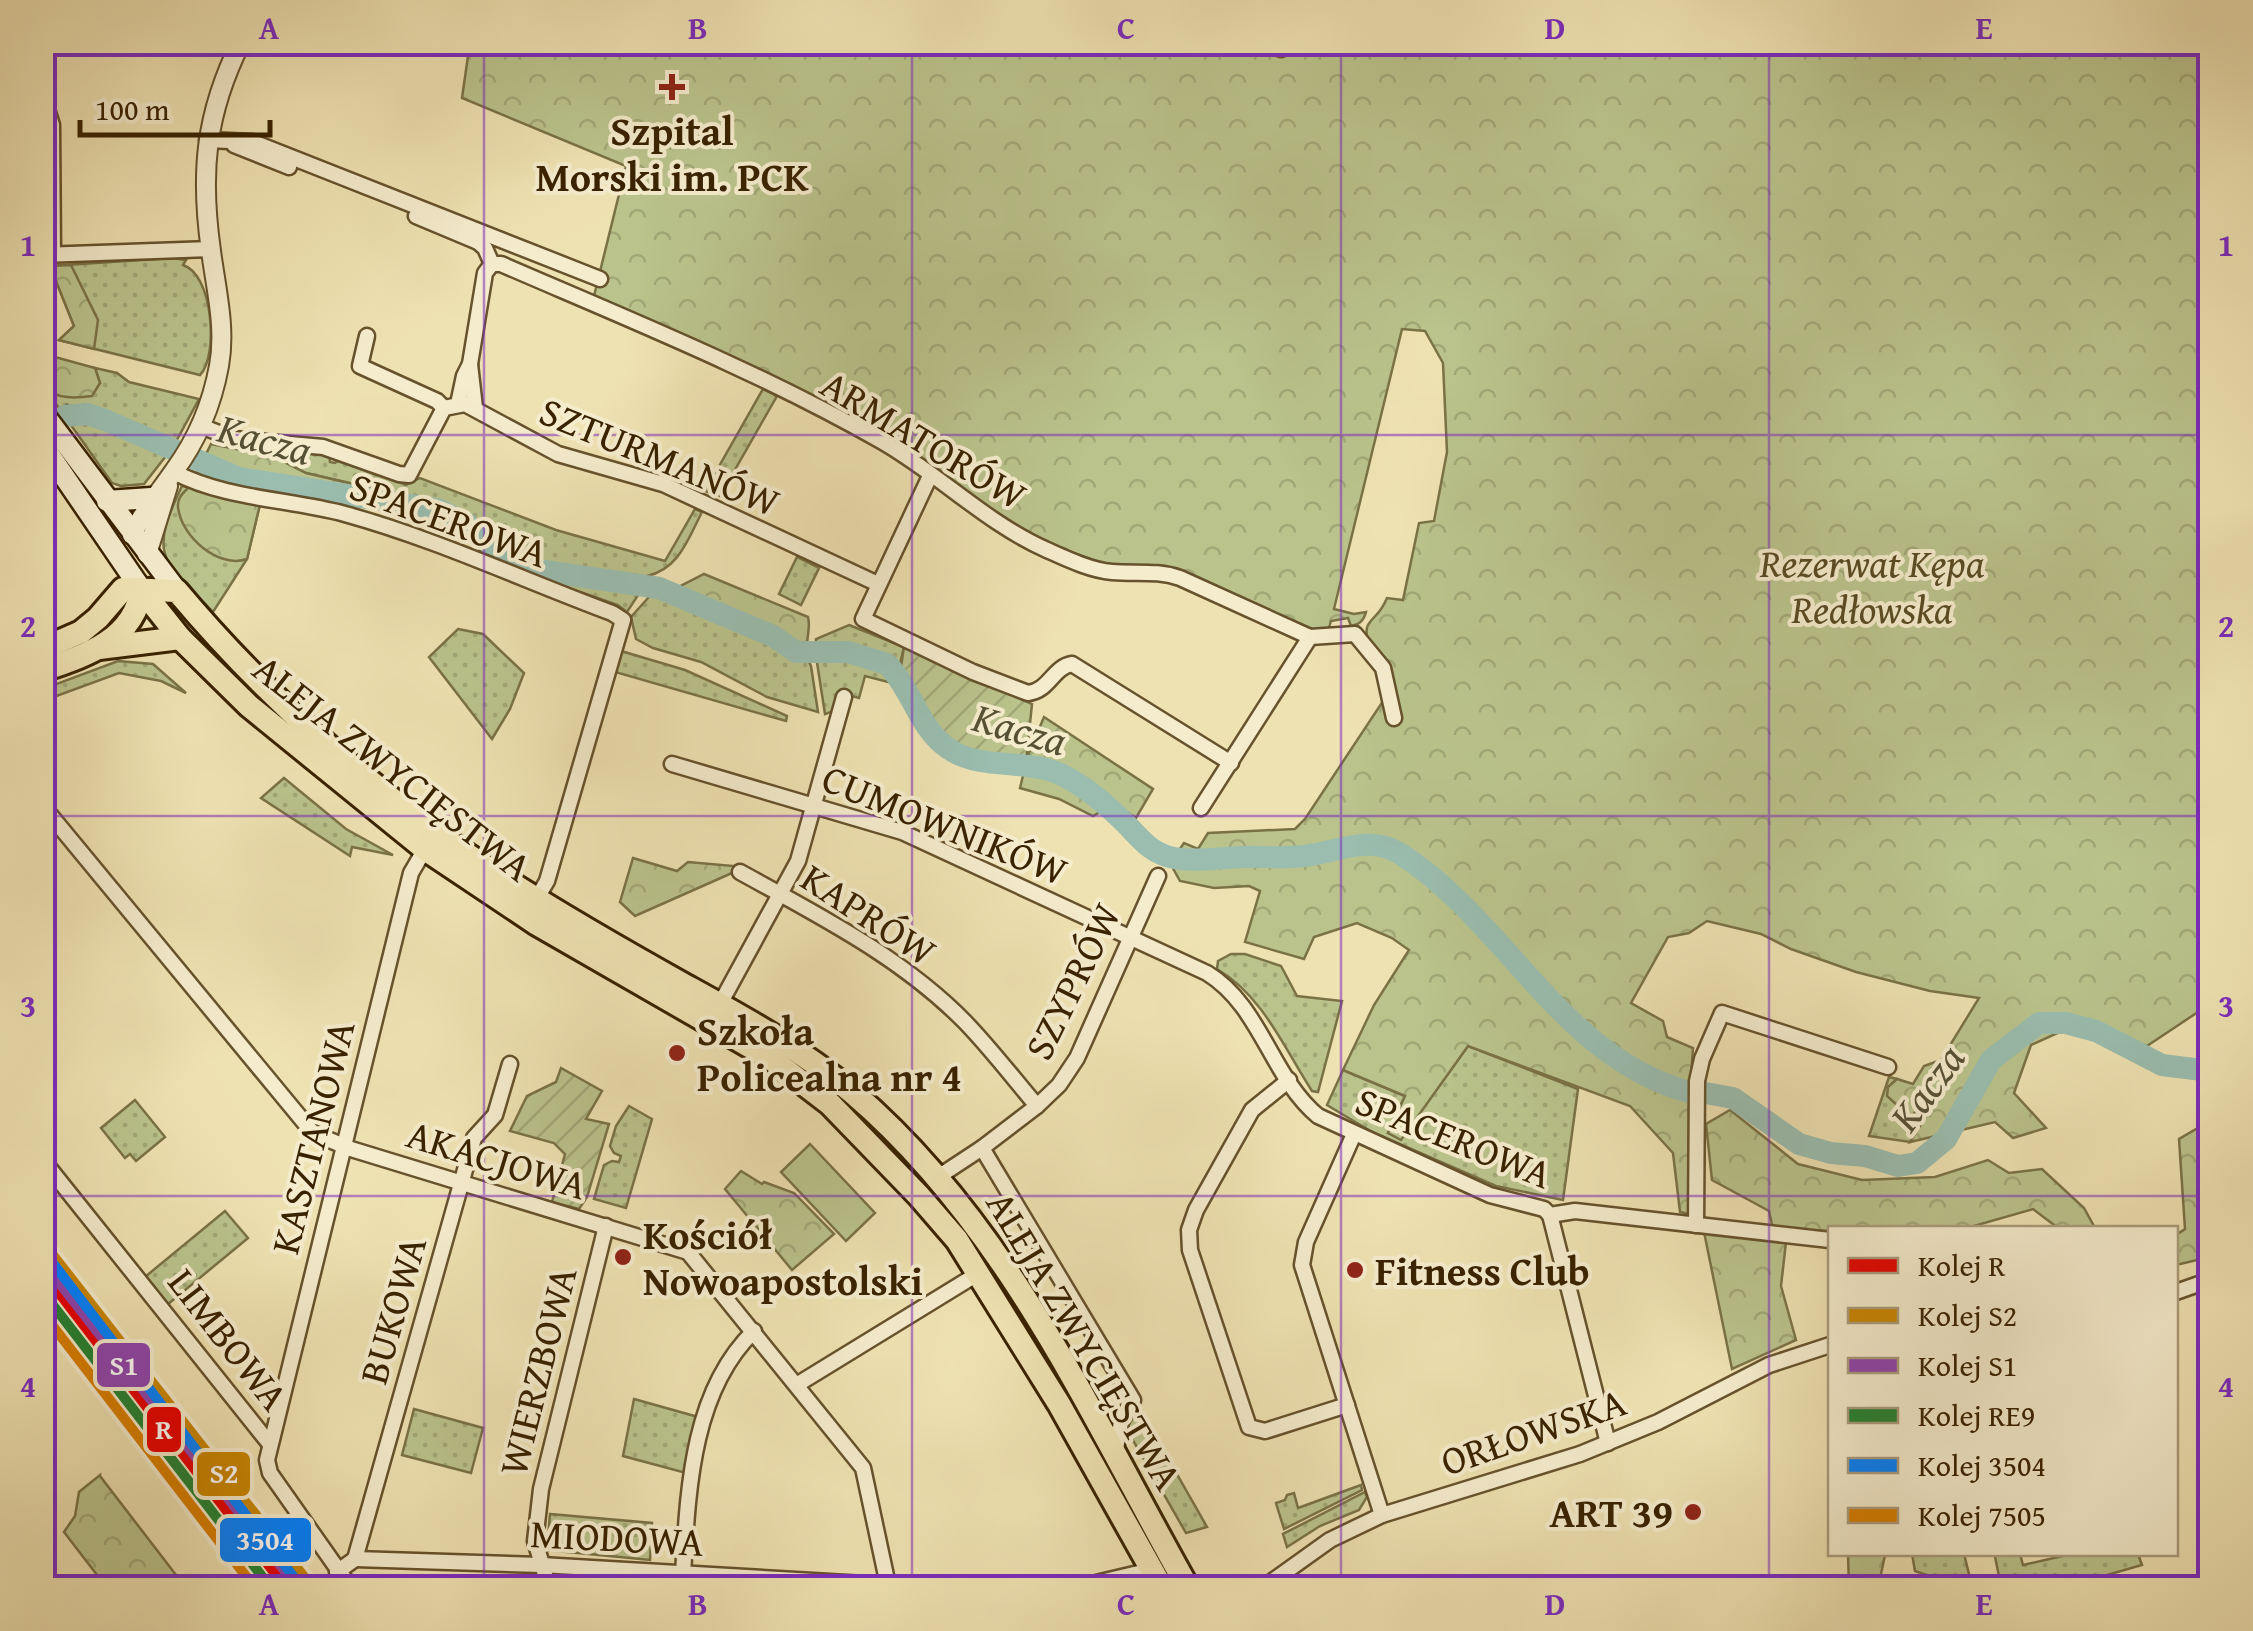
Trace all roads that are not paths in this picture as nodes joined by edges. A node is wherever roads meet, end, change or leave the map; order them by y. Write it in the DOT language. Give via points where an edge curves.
graph roads {
  1 [pos="241,42"];
  2 [pos="42,94"];
  3 [pos="206,140"];
  4 [pos="229,143"];
  5 [pos="520,247"];
  6 [pos="210,250"];
  7 [pos="48,255"];
  8 [pos="492,264"];
  9 [pos="512,268"];
  10 [pos="600,279"];
  11 [pos="367,336"];
  12 [pos="470,364"];
  13 [pos="451,406"];
  14 [pos="474,408"];
  15 [pos="42,412"];
  16 [pos="196,434"];
  17 [pos="42,444"];
  18 [pos="175,470"];
  19 [pos="930,476"];
  20 [pos="151,498"];
  21 [pos="107,501"];
  22 [pos="132,535"];
  23 [pos="147,554"];
  24 [pos="124,566"];
  25 [pos="878,584"];
  26 [pos="130,590"];
  27 [pos="177,591"];
  28 [pos="1310,637"];
  29 [pos="180,638"];
  30 [pos="42,648"];
  31 [pos="97,648"];
  32 [pos="42,670"];
  33 [pos="844,697"];
  34 [pos="1394,718"];
  35 [pos="1231,763"];
  36 [pos="672,764"];
  37 [pos="42,805"];
  38 [pos="815,805"];
  39 [pos="1201,808"];
  40 [pos="425,849"];
  41 [pos="740,872"];
  42 [pos="1158,876"];
  43 [pos="781,895"];
  44 [pos="536,898"];
  45 [pos="1132,936"];
  46 [pos="720,1004"];
  47 [pos="510,1064"];
  48 [pos="1888,1066"];
  49 [pos="1288,1080"];
  50 [pos="1037,1106"];
  51 [pos="1354,1134"];
  52 [pos="344,1146"];
  53 [pos="982,1148"];
  54 [pos="42,1159"];
  55 [pos="938,1177"];
  56 [pos="462,1184"];
  57 [pos="1550,1215"];
  58 [pos="606,1226"];
  59 [pos="1696,1226"];
  60 [pos="1828,1240"];
  61 [pos="979,1273"];
  62 [pos="2210,1280"];
  63 [pos="2178,1291"];
  64 [pos="754,1331"];
  65 [pos="1828,1345"];
  66 [pos="798,1384"];
  67 [pos="1346,1405"];
  68 [pos="269,1443"];
  69 [pos="1608,1444"];
  70 [pos="1114,1455"];
  71 [pos="1382,1515"];
  72 [pos="355,1559"];
  73 [pos="541,1565"];
  74 [pos="337,1572"];
  75 [pos="683,1574"];
  76 [pos="1156,1579"];
  77 [pos="811,1584"];
  78 [pos="888,1586"];
  79 [pos="351,1588"];
  80 [pos="550,1588"];
  81 [pos="934,1588"];
  82 [pos="1075,1588"];
  83 [pos="1188,1588"];
  84 [pos="1263,1588"];
  1 -- 3 [label="street"];
  2 -- 7 [label="street" via="52,125"];
  3 -- 4 [label="street"];
  3 -- 6 [label="street"];
  4 -- 5 [label="street" via="254,142"];
  4 -- 8 [label="street" via="468,236 485,248"];
  5 -- 9 [label="street"];
  5 -- 10 [label="street"];
  6 -- 7 [label="street"];
  6 -- 16 [label="street" via="220,362"];
  8 -- 9 [label="street, ARMATORÓW"];
  8 -- 12 [label="street"];
  9 -- 19 [label="street, ARMATORÓW" via="846,422"];
  11 -- 13 [label="street, SZTURMANÓW" via="360,366"];
  12 -- 13 [label="street"];
  12 -- 14 [label="street"];
  13 -- 14 [label="street, SZTURMANÓW"];
  13 -- 16 [label="street" via="409,475 323,447"];
  14 -- 25 [label="street, SZTURMANÓW" via="558,454 663,484"];
  15 -- 21 [label="main road, ALEJA ZWYCIĘSTWA"];
  16 -- 18 [label="street"];
  17 -- 24 [label="main road, ALEJA ZWYCIĘSTWA"];
  18 -- 20 [label="street"];
  18 -- 23 [label="street"];
  18 -- 44 [label="street, SPACEROWA" via="200,485 374,523 624,620 548,881"];
  19 -- 25 [label="street"];
  19 -- 28 [label="street, ARMATORÓW" via="1044,548 1108,572 1164,572"];
  20 -- 21 [label="main road"];
  20 -- 22 [label="street"];
  21 -- 22 [label="main road, ALEJA ZWYCIĘSTWA"];
  22 -- 23 [label="main road, ALEJA ZWYCIĘSTWA"];
  22 -- 24 [label="main road"];
  23 -- 24 [label="main road"];
  23 -- 26 [label="main road"];
  23 -- 27 [label="main road, ALEJA ZWYCIĘSTWA"];
  24 -- 26 [label="main road, ALEJA ZWYCIĘSTWA"];
  25 -- 35 [label="street" via="863,619 1028,694 1072,664"];
  26 -- 27 [label="main road"];
  26 -- 29 [label="main road, ALEJA ZWYCIĘSTWA"];
  26 -- 30 [label="main road" via="82,632"];
  26 -- 31 [label="main road" via="133,620"];
  27 -- 44 [label="main road, ALEJA ZWYCIĘSTWA" via="256,679 338,753 460,849"];
  28 -- 34 [label="street" via="1354,634 1383,668"];
  28 -- 35 [label="street"];
  29 -- 31 [label="main road"];
  29 -- 40 [label="main road, ALEJA ZWYCIĘSTWA" via="275,730"];
  31 -- 32 [label="main road"];
  33 -- 38 [label="street"];
  35 -- 39 [label="street"];
  36 -- 38 [label="street, CUMOWNIKÓW"];
  37 -- 52 [label="street, AKACJOWA" via="306,1126"];
  38 -- 43 [label="street"];
  38 -- 45 [label="street, CUMOWNIKÓW" via="902,832"];
  40 -- 52 [label="street, KASZTANOWA" via="411,873"];
  40 -- 61 [label="main road, ALEJA ZWYCIĘSTWA" via="510,908 812,1088 944,1224"];
  41 -- 43 [label="street, KAPRÓW"];
  42 -- 45 [label="street, SZYPRÓW"];
  43 -- 46 [label="street"];
  43 -- 50 [label="street, KAPRÓW" via="916,980 965,1022"];
  44 -- 46 [label="main road, ALEJA ZWYCIĘSTWA"];
  45 -- 49 [label="street, SPACEROWA" via="1224,984"];
  45 -- 50 [label="street, SZYPRÓW" via="1077,1058"];
  46 -- 55 [label="main road, ALEJA ZWYCIĘSTWA" via="840,1082"];
  47 -- 56 [label="street, BUKOWA" via="495,1116 474,1138"];
  48 -- 59 [label="street" via="1722,1012 1697,1081"];
  49 -- 51 [label="street, SPACEROWA" via="1318,1116"];
  49 -- 67 [label="street" via="1252,1110 1192,1219 1190,1250 1248,1427 1265,1431"];
  50 -- 53 [label="street, SZYPRÓW"];
  51 -- 57 [label="street, SPACEROWA"];
  51 -- 67 [label="street" via="1302,1264"];
  52 -- 56 [label="street, AKACJOWA"];
  52 -- 68 [label="street, KASZTANOWA"];
  53 -- 55 [label="street, SZYPRÓW"];
  53 -- 70 [label="street" via="1133,1400"];
  54 -- 68 [label="street, LIMBOWA"];
  55 -- 70 [label="main road, ALEJA ZWYCIĘSTWA" via="1017,1284"];
  56 -- 58 [label="street, AKACJOWA"];
  56 -- 72 [label="street, BUKOWA"];
  57 -- 59 [label="street, SPACEROWA" via="1575,1211"];
  57 -- 69 [label="street"];
  58 -- 64 [label="street, AKACJOWA" via="688,1252"];
  58 -- 73 [label="street, WIERZBOWA" via="541,1489 535,1541"];
  59 -- 60 [label="street, SPACEROWA"];
  61 -- 66 [label="street"];
  61 -- 76 [label="main road, ALEJA ZWYCIĘSTWA"];
  62 -- 63 [label="street"];
  64 -- 66 [label="street, AKACJOWA"];
  64 -- 75 [label="street" via="732,1354 703,1424"];
  65 -- 69 [label="street, ORŁOWSKA" via="1769,1365"];
  66 -- 78 [label="street, AKACJOWA" via="864,1468"];
  67 -- 71 [label="street"];
  68 -- 74 [label="street, LIMBOWA" via="270,1474"];
  69 -- 71 [label="street, ORŁOWSKA"];
  70 -- 83 [label="main road, ALEJA ZWYCIĘSTWA"];
  71 -- 84 [label="street, ORŁOWSKA" via="1330,1540"];
  72 -- 73 [label="street, MIODOWA"];
  72 -- 74 [label="street"];
  73 -- 75 [label="street, MIODOWA"];
  73 -- 80 [label="street, WIERZBOWA"];
  74 -- 79 [label="street, LIMBOWA"];
  75 -- 77 [label="street, MIODOWA"];
  76 -- 82 [label="street"];
  77 -- 78 [label="street, MIODOWA"];
  78 -- 81 [label="street, MIODOWA"];
}
